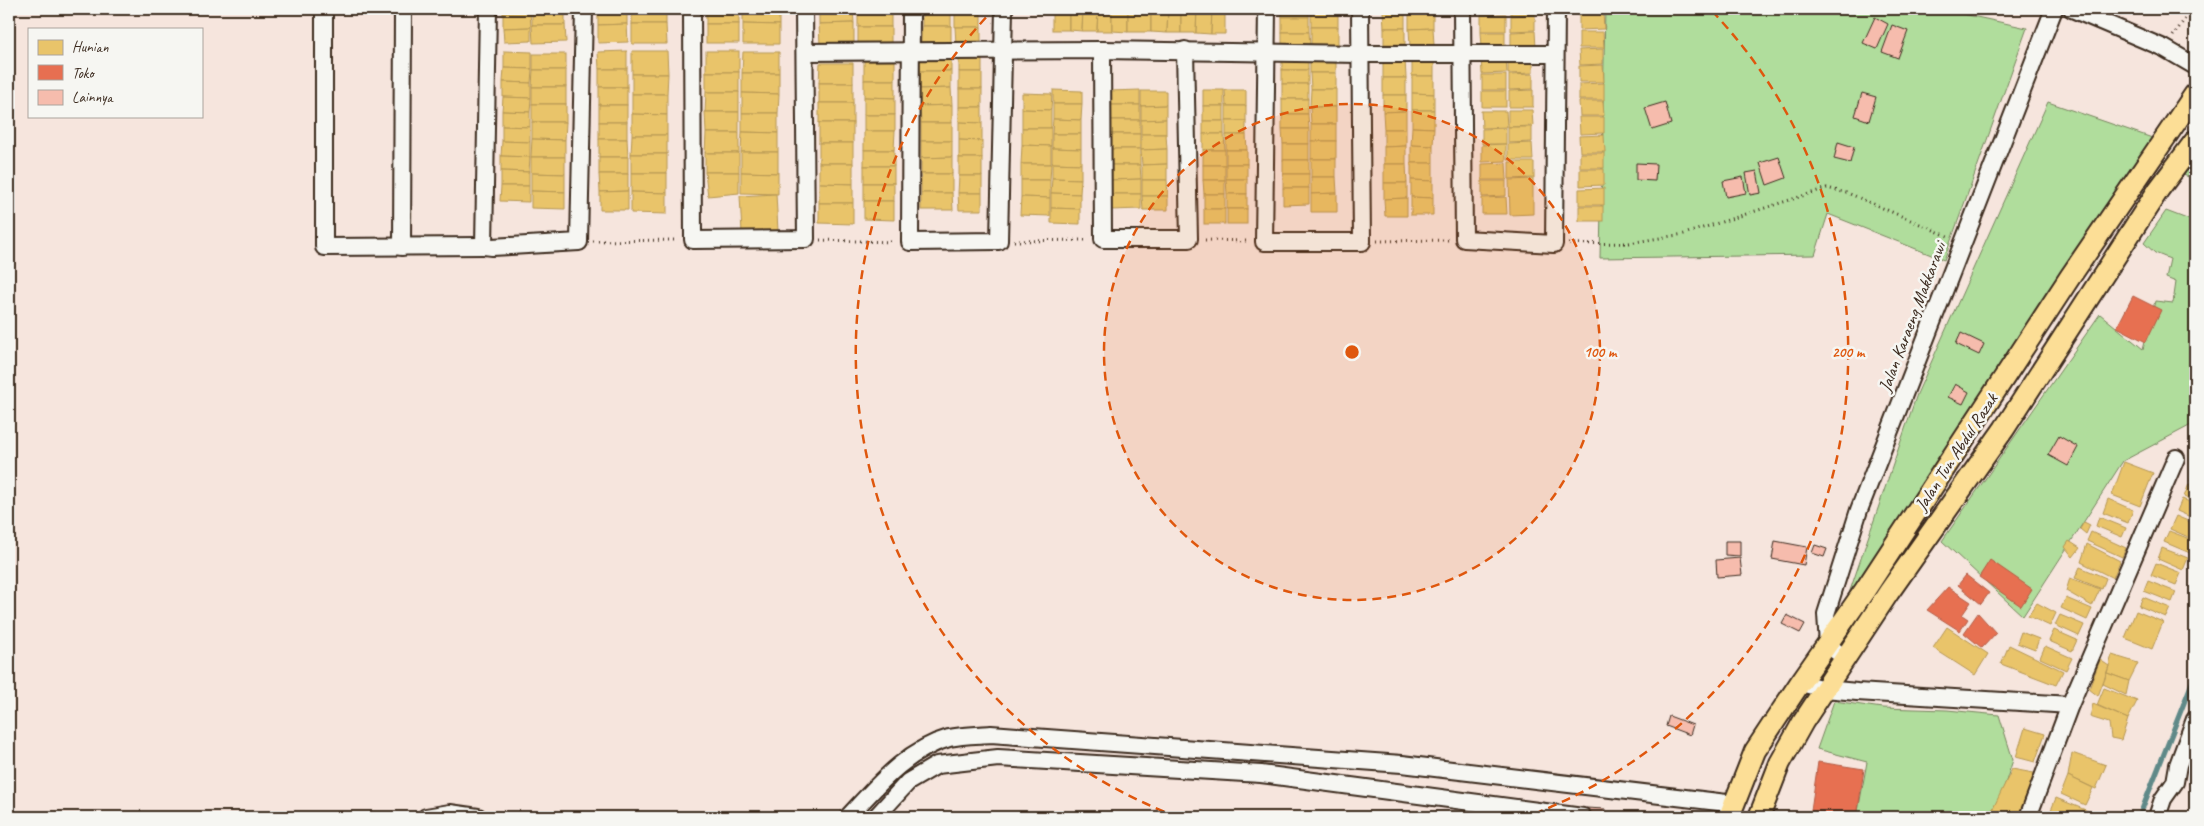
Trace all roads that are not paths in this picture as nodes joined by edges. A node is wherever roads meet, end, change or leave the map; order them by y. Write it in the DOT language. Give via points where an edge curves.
graph roads {
  1 [pos="324,9"];
  2 [pos="403,9"];
  3 [pos="488,9"];
  4 [pos="584,9"];
  5 [pos="692,9"];
  6 [pos="804,9"];
  7 [pos="911,9"];
  8 [pos="1004,9"];
  9 [pos="1267,9"];
  10 [pos="1360,9"];
  11 [pos="1462,9"];
  12 [pos="1556,9"];
  13 [pos="2054,9"];
  14 [pos="2072,9"];
  15 [pos="1102,50"];
  16 [pos="1185,50"];
  17 [pos="806,52"];
  18 [pos="911,52"];
  19 [pos="1004,52"];
  20 [pos="1267,52"];
  21 [pos="1360,54"];
  22 [pos="1461,54"];
  23 [pos="1555,54"];
  24 [pos="2195,66"];
  25 [pos="2195,94"];
  26 [pos="2195,141"];
  27 [pos="484,246"];
  28 [pos="402,247"];
  29 [pos="2176,458"];
  30 [pos="1828,644"];
  31 [pos="1846,659"];
  32 [pos="1800,683"];
  33 [pos="1825,689"];
  34 [pos="2070,705"];
  35 [pos="2195,719"];
  36 [pos="1732,810"];
  37 [pos="426,817"];
  38 [pos="478,817"];
  39 [pos="848,817"];
  40 [pos="876,817"];
  41 [pos="1583,817"];
  42 [pos="1759,817"];
  43 [pos="2028,817"];
  44 [pos="2157,817"];
  1 -- 28 [label="street" via="324,247"];
  2 -- 28 [label="street"];
  3 -- 27 [label="street"];
  4 -- 27 [label="street" via="578,242"];
  5 -- 17 [label="street" via="693,240 806,239"];
  6 -- 17 [label="street"];
  7 -- 18 [label="street"];
  8 -- 19 [label="street"];
  9 -- 20 [label="street"];
  10 -- 21 [label="street"];
  11 -- 22 [label="street"];
  12 -- 23 [label="street"];
  13 -- 30 [label="street, Jalan Karaeng Makkarawi" via="1859,510 1825,622"];
  14 -- 24 [label="street" via="2164,48"];
  15 -- 16 [label="street"];
  15 -- 16 [label="street" via="1103,239 1189,239"];
  15 -- 19 [label="street"];
  16 -- 20 [label="street"];
  17 -- 18 [label="street"];
  18 -- 19 [label="street"];
  18 -- 19 [label="street" via="910,242 999,241"];
  20 -- 21 [label="street"];
  20 -- 21 [label="street" via="1264,242 1362,242"];
  21 -- 22 [label="street"];
  22 -- 23 [label="street"];
  22 -- 23 [label="street" via="1464,239 1554,244"];
  25 -- 30 [label="main road, Jalan Tun Abdul Razak"];
  26 -- 31 [label="main road, Jalan Tun Abdul Razak" via="2159,189 2004,429"];
  27 -- 28 [label="street"];
  29 -- 34 [label="street"];
  30 -- 31 [label="street"];
  30 -- 32 [label="main road, Jalan Tun Abdul Razak"];
  31 -- 33 [label="main road, Jalan Tun Abdul Razak"];
  32 -- 33 [label="street"];
  32 -- 36 [label="main road, Jalan Tun Abdul Razak" via="1755,751"];
  33 -- 34 [label="street"];
  33 -- 42 [label="main road, Jalan Tun Abdul Razak" via="1780,764"];
  34 -- 43 [label="street"];
  35 -- 44 [label="street" via="2175,782"];
  36 -- 39 [label="street" via="1402,764 991,734 950,738 924,748 901,763"];
  37 -- 38 [label="street" via="450,813"];
  40 -- 41 [label="street" via="908,782 937,765 998,758 1261,774"];
}
